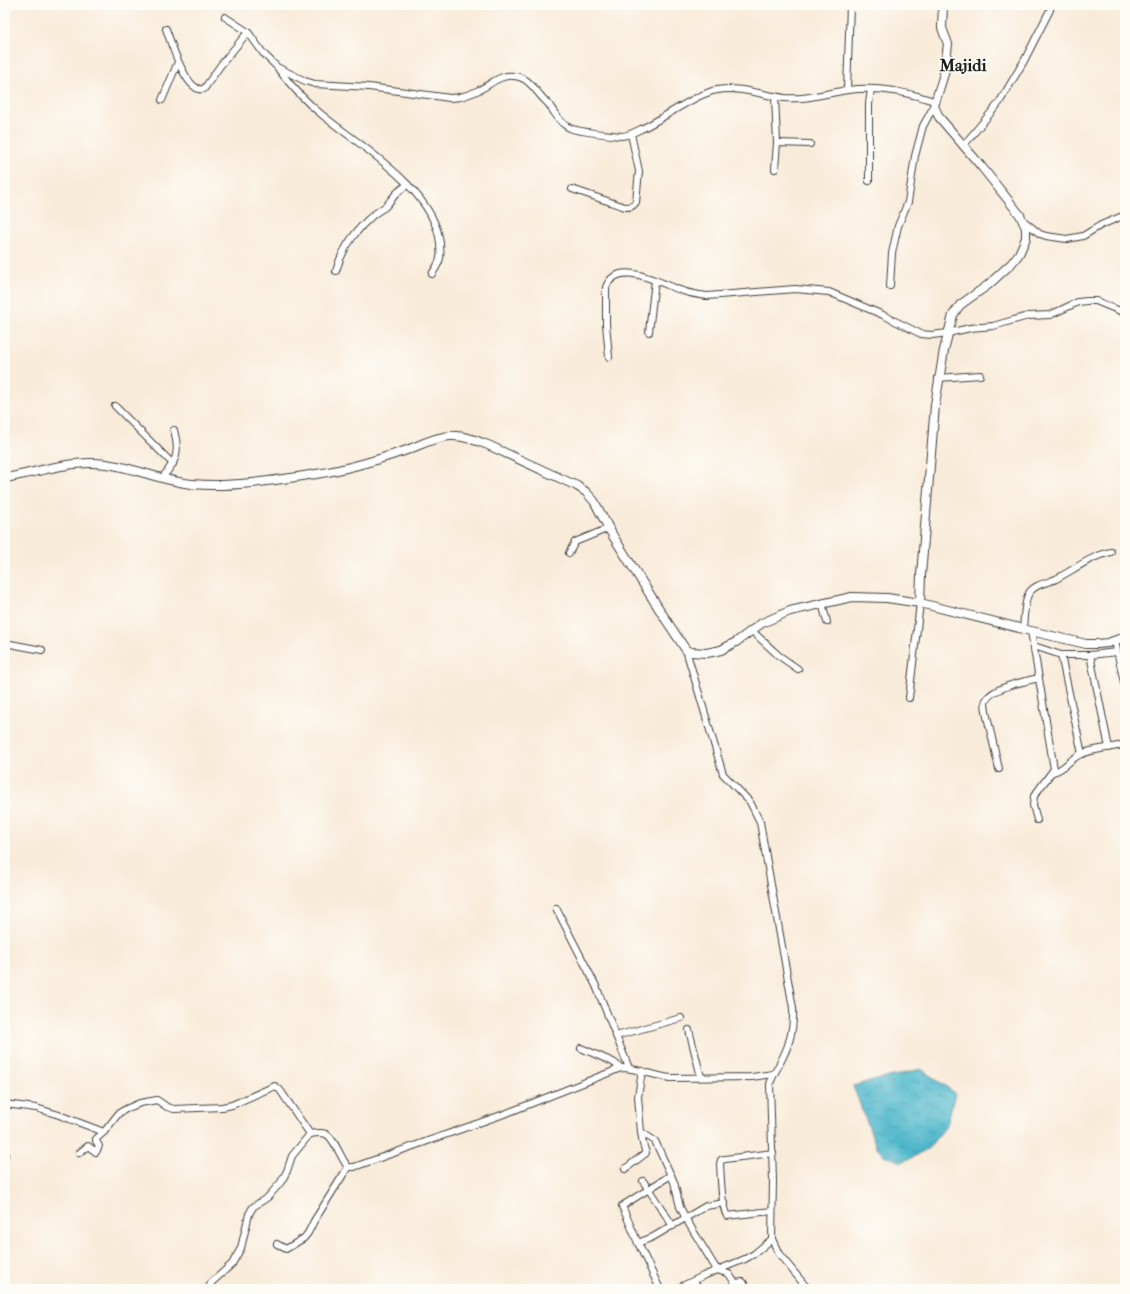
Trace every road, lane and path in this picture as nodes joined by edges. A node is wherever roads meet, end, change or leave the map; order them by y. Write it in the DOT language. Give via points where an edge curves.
graph roads {
  1 [pos="850,5"];
  2 [pos="943,5"];
  3 [pos="1051,5"];
  4 [pos="225,17"];
  5 [pos="166,29"];
  6 [pos="248,32"];
  7 [pos="178,62"];
  8 [pos="277,67"];
  9 [pos="871,89"];
  10 [pos="847,90"];
  11 [pos="775,96"];
  12 [pos="162,100"];
  13 [pos="934,103"];
  14 [pos="631,134"];
  15 [pos="777,143"];
  16 [pos="810,144"];
  17 [pos="963,146"];
  18 [pos="775,169"];
  19 [pos="869,181"];
  20 [pos="408,185"];
  21 [pos="572,189"];
  22 [pos="1125,215"];
  23 [pos="1024,221"];
  24 [pos="336,271"];
  25 [pos="432,274"];
  26 [pos="654,280"];
  27 [pos="890,286"];
  28 [pos="1125,313"];
  29 [pos="649,332"];
  30 [pos="948,333"];
  31 [pos="609,357"];
  32 [pos="980,375"];
  33 [pos="938,378"];
  34 [pos="115,406"];
  35 [pos="174,430"];
  36 [pos="173,464"];
  37 [pos="5,478"];
  38 [pos="162,478"];
  39 [pos="609,528"];
  40 [pos="1111,552"];
  41 [pos="569,553"];
  42 [pos="822,603"];
  43 [pos="920,603"];
  44 [pos="827,622"];
  45 [pos="750,630"];
  46 [pos="1027,630"];
  47 [pos="1125,637"];
  48 [pos="1115,641"];
  49 [pos="5,643"];
  50 [pos="1034,646"];
  51 [pos="42,650"];
  52 [pos="686,650"];
  53 [pos="1118,652"];
  54 [pos="1061,655"];
  55 [pos="1090,655"];
  56 [pos="798,668"];
  57 [pos="1039,678"];
  58 [pos="1125,687"];
  59 [pos="909,698"];
  60 [pos="1125,744"];
  61 [pos="1108,748"];
  62 [pos="1082,754"];
  63 [pos="999,769"];
  64 [pos="1053,772"];
  65 [pos="1038,820"];
  66 [pos="556,908"];
  67 [pos="681,1018"];
  68 [pos="690,1030"];
  69 [pos="616,1036"];
  70 [pos="581,1048"];
  71 [pos="621,1068"];
  72 [pos="629,1068"];
  73 [pos="642,1071"];
  74 [pos="773,1074"];
  75 [pos="701,1077"];
  76 [pos="5,1104"];
  77 [pos="104,1132"];
  78 [pos="641,1132"];
  79 [pos="310,1134"];
  80 [pos="5,1149"];
  81 [pos="79,1152"];
  82 [pos="773,1153"];
  83 [pos="5,1155"];
  84 [pos="348,1167"];
  85 [pos="625,1169"];
  86 [pos="671,1175"];
  87 [pos="643,1181"];
  88 [pos="649,1190"];
  89 [pos="724,1203"];
  90 [pos="772,1211"];
  91 [pos="686,1219"];
  92 [pos="673,1226"];
  93 [pos="772,1239"];
  94 [pos="638,1243"];
  95 [pos="277,1244"];
  96 [pos="717,1270"];
  97 [pos="694,1281"];
  98 [pos="208,1289"];
  99 [pos="660,1289"];
  100 [pos="676,1289"];
  101 [pos="699,1289"];
  102 [pos="747,1289"];
  103 [pos="808,1289"];
  1 -- 10 [label="street"];
  2 -- 13 [label="street" via="942,28 948,44 944,74"];
  3 -- 17 [label="street" via="1024,61 999,103"];
  4 -- 6 [label="street"];
  5 -- 7 [label="street"];
  6 -- 7 [label="street" via="203,90 193,85"];
  6 -- 8 [label="street"];
  7 -- 12 [label="street"];
  8 -- 14 [label="street" via="310,83 369,87 450,98 463,97 498,78 510,75 529,82 554,114 570,128 615,135"];
  8 -- 20 [label="street" via="302,98"];
  9 -- 10 [label="street"];
  9 -- 13 [label="street" via="904,93"];
  9 -- 19 [label="street" via="868,104"];
  10 -- 11 [label="street" via="806,98"];
  11 -- 14 [label="street" via="734,89 708,92"];
  11 -- 15 [label="street"];
  13 -- 17 [label="street" via="939,117"];
  13 -- 27 [label="street" via="923,126 915,156 908,202 898,226 892,253"];
  14 -- 21 [label="street" via="639,171 636,202 633,206 625,207"];
  15 -- 16 [label="street"];
  15 -- 18 [label="street"];
  17 -- 23 [label="street"];
  20 -- 24 [label="street" via="396,192 386,206 357,232 342,254"];
  20 -- 25 [label="street" via="426,206 435,224 441,257"];
  22 -- 23 [label="street" via="1072,239 1046,236"];
  23 -- 30 [label="street" via="1026,238 1019,254 1000,275 960,305 953,315"];
  26 -- 29 [label="street"];
  26 -- 30 [label="street" via="694,295 707,296 795,289 829,292 921,334"];
  26 -- 31 [label="street" via="625,272 608,282 605,294"];
  28 -- 30 [label="street" via="1096,301 1078,302 1050,315 1028,316 992,326"];
  30 -- 33 [label="street"];
  32 -- 33 [label="street"];
  33 -- 43 [label="street"];
  34 -- 36 [label="street"];
  35 -- 36 [label="street" via="178,451"];
  36 -- 38 [label="street"];
  37 -- 38 [label="street" via="58,466 91,463 114,465"];
  38 -- 39 [label="street" via="192,484 213,484 260,482 318,474 389,456 444,436 459,436 488,445 581,488 594,501"];
  39 -- 41 [label="street" via="575,542"];
  39 -- 52 [label="street"];
  40 -- 46 [label="street" via="1090,559 1054,580 1033,588 1027,598"];
  42 -- 43 [label="street" via="852,597"];
  42 -- 44 [label="street"];
  42 -- 45 [label="street" via="790,611"];
  43 -- 46 [label="street"];
  43 -- 59 [label="street"];
  45 -- 52 [label="street" via="721,650 696,653"];
  45 -- 56 [label="street" via="778,655"];
  46 -- 48 [label="street" via="1086,644"];
  46 -- 50 [label="street"];
  47 -- 48 [label="street"];
  48 -- 53 [label="street"];
  49 -- 51 [label="street"];
  50 -- 54 [label="street"];
  50 -- 57 [label="street"];
  52 -- 74 [label="street" via="723,774 746,797 760,822 794,1008 794,1024 789,1043"];
  53 -- 55 [label="street"];
  53 -- 58 [label="street"];
  54 -- 55 [label="street"];
  54 -- 62 [label="street"];
  55 -- 61 [label="street"];
  57 -- 63 [label="street" via="1003,688 986,700 986,712"];
  57 -- 64 [label="street" via="1054,763"];
  60 -- 61 [label="street"];
  61 -- 62 [label="street"];
  62 -- 64 [label="street"];
  64 -- 65 [label="street" via="1034,796 1033,805"];
  66 -- 69 [label="street" via="596,986"];
  67 -- 69 [label="street"];
  68 -- 75 [label="street"];
  69 -- 72 [label="street"];
  70 -- 71 [label="street"];
  71 -- 72 [label="street"];
  71 -- 84 [label="street" via="507,1113 374,1161"];
  72 -- 73 [label="street"];
  73 -- 75 [label="street" via="659,1077"];
  73 -- 78 [label="street" via="638,1097"];
  74 -- 75 [label="street" via="752,1077"];
  74 -- 82 [label="street" via="770,1091"];
  76 -- 77 [label="street" via="59,1114"];
  77 -- 79 [label="street" via="119,1114 140,1103 158,1100 167,1107 180,1110 222,1107 275,1086"];
  77 -- 81 [label="street" via="96,1139 99,1146 96,1152 88,1146"];
  78 -- 85 [label="street" via="646,1153"];
  78 -- 86 [label="street" via="655,1141"];
  79 -- 84 [label="street" via="326,1134"];
  79 -- 98 [label="street" via="292,1156 281,1182 248,1214 241,1248 232,1264"];
  80 -- 83 [label="street"];
  82 -- 89 [label="street" via="721,1160"];
  82 -- 90 [label="street"];
  84 -- 95 [label="street" via="304,1238 286,1249"];
  86 -- 88 [label="street"];
  86 -- 91 [label="street"];
  87 -- 88 [label="street"];
  88 -- 92 [label="street"];
  88 -- 94 [label="street" via="622,1206"];
  89 -- 90 [label="street" via="727,1216"];
  89 -- 91 [label="street" via="706,1206"];
  90 -- 93 [label="street"];
  91 -- 92 [label="street"];
  91 -- 96 [label="street"];
  92 -- 94 [label="street"];
  93 -- 96 [label="street" via="754,1254"];
  93 -- 103 [label="street" via="779,1254"];
  94 -- 99 [label="street"];
  96 -- 97 [label="street"];
  96 -- 102 [label="street" via="729,1274 735,1283 743,1282"];
  97 -- 100 [label="street"];
  97 -- 101 [label="street"];
}
